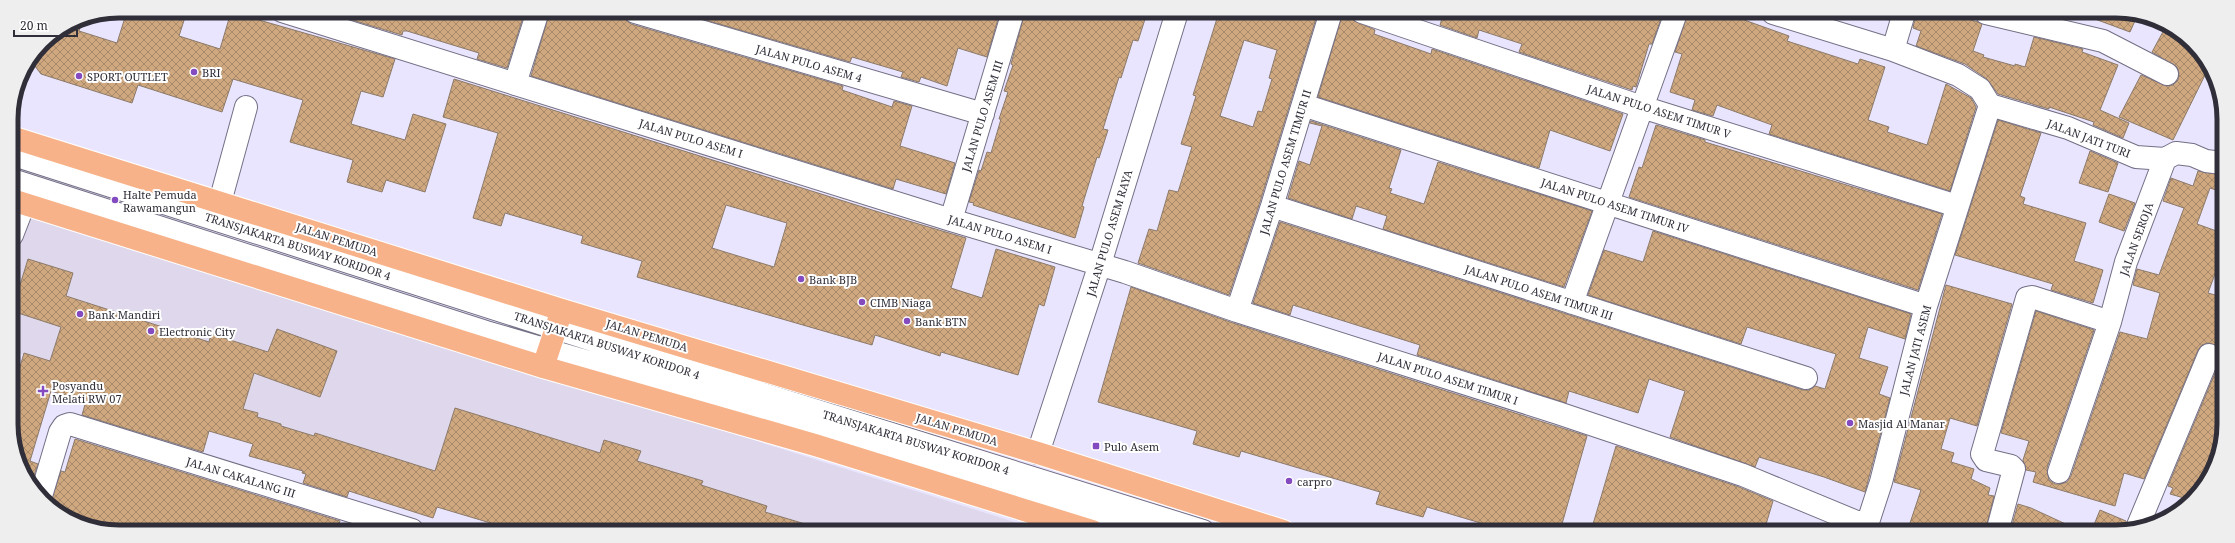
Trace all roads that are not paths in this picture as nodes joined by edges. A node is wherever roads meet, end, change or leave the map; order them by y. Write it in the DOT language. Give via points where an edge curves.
graph roads {
  1 [pos="304,18"];
  2 [pos="536,18"];
  3 [pos="663,18"];
  4 [pos="1011,18"];
  5 [pos="1175,18"];
  6 [pos="1329,18"];
  7 [pos="1380,18"];
  8 [pos="1674,18"];
  9 [pos="1789,18"];
  10 [pos="1903,18"];
  11 [pos="2007,18"];
  12 [pos="1893,50"];
  13 [pos="2167,74"];
  14 [pos="515,84"];
  15 [pos="1303,105"];
  16 [pos="1990,105"];
  17 [pos="1642,106"];
  18 [pos="246,107"];
  19 [pos="984,114"];
  20 [pos="18,139"];
  21 [pos="18,156"];
  22 [pos="2165,158"];
  23 [pos="2217,162"];
  24 [pos="18,182"];
  25 [pos="18,202"];
  26 [pos="220,202"];
  27 [pos="1608,203"];
  28 [pos="1272,206"];
  29 [pos="1957,206"];
  30 [pos="951,220"];
  31 [pos="1100,264"];
  32 [pos="1572,303"];
  33 [pos="1926,306"];
  34 [pos="1237,311"];
  35 [pos="559,319"];
  36 [pos="2110,322"];
  37 [pos="2217,357"];
  38 [pos="546,359"];
  39 [pos="1806,378"];
  40 [pos="1038,453"];
  41 [pos="2059,472"];
  42 [pos="43,489"];
  43 [pos="1795,495"];
  44 [pos="2140,522"];
  45 [pos="361,523"];
  46 [pos="376,525"];
  47 [pos="1073,525"];
  48 [pos="1119,525"];
  49 [pos="1185,525"];
  50 [pos="1264,525"];
  51 [pos="1999,525"];
  1 -- 14 [label="street, JALAN PULO ASEM I"];
  2 -- 14 [label="street"];
  3 -- 19 [label="street, JALAN PULO ASEM 4"];
  4 -- 19 [label="street, JALAN PULO ASEM III"];
  5 -- 31 [label="street, JALAN PULO ASEM RAYA"];
  6 -- 15 [label="street, JALAN PULO ASEM TIMUR II"];
  7 -- 17 [label="street, JALAN PULO ASEM TIMUR V"];
  8 -- 17 [label="street"];
  9 -- 12 [label="street"];
  10 -- 12 [label="street"];
  11 -- 13 [label="street" via="2103,41"];
  12 -- 16 [label="street" via="1971,82 1980,89"];
  14 -- 30 [label="street, JALAN PULO ASEM I"];
  15 -- 27 [label="street, JALAN PULO ASEM TIMUR IV"];
  15 -- 28 [label="street, JALAN PULO ASEM TIMUR II"];
  16 -- 22 [label="street, JALAN JATI TURI" via="2068,128 2136,157"];
  16 -- 29 [label="street, JALAN JATI ASEM"];
  17 -- 27 [label="street"];
  17 -- 29 [label="street, JALAN PULO ASEM TIMUR V"];
  18 -- 26 [label="street"];
  19 -- 30 [label="street, JALAN PULO ASEM III"];
  20 -- 26 [label="main road, JALAN PEMUDA"];
  21 -- 35 [label="street, TRANSJAKARTA BUSWAY KORIDOR 4"];
  22 -- 23 [label="street, JALAN JATI TURI" via="2176,153"];
  22 -- 36 [label="street, JALAN SEROJA" via="2126,262"];
  24 -- 38 [label="street, TRANSJAKARTA BUSWAY KORIDOR 4"];
  25 -- 38 [label="main road"];
  26 -- 35 [label="main road, JALAN PEMUDA"];
  27 -- 32 [label="street"];
  27 -- 33 [label="street, JALAN PULO ASEM TIMUR IV"];
  28 -- 32 [label="street, JALAN PULO ASEM TIMUR III"];
  28 -- 34 [label="street, JALAN PULO ASEM TIMUR II"];
  29 -- 33 [label="street, JALAN JATI ASEM"];
  30 -- 31 [label="street, JALAN PULO ASEM I"];
  31 -- 34 [label="street, JALAN PULO ASEM TIMUR I"];
  31 -- 40 [label="street, JALAN PULO ASEM RAYA"];
  32 -- 39 [label="street, JALAN PULO ASEM TIMUR III"];
  33 -- 43 [label="street, JALAN JATI ASEM" via="1881,482 1869,519 1859,523"];
  34 -- 43 [label="street, JALAN PULO ASEM TIMUR I" via="1565,415"];
  35 -- 38 [label="main road"];
  35 -- 40 [label="main road, JALAN PEMUDA"];
  35 -- 49 [label="street, TRANSJAKARTA BUSWAY KORIDOR 4"];
  36 -- 41 [label="street, JALAN SEROJA"];
  36 -- 51 [label="street" via="2032,297 2027,298 1982,454 1986,460 2014,469"];
  37 -- 44 [label="street"];
  38 -- 47 [label="main road"];
  38 -- 48 [label="street, TRANSJAKARTA BUSWAY KORIDOR 4" via="644,378"];
  40 -- 50 [label="main road, JALAN PEMUDA"];
  42 -- 45 [label="street, JALAN CAKALANG III" via="60,432 64,426 70,424"];
  45 -- 46 [label="street, JALAN CAKALANG III"];
}
